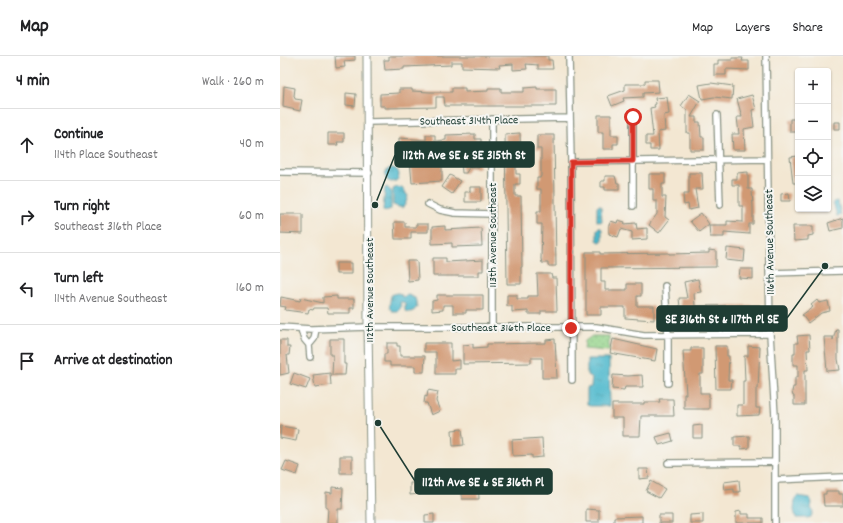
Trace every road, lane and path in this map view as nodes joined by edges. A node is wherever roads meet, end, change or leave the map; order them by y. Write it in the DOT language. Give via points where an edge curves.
graph roads {
  1 [pos="368,56"];
  2 [pos="569,56"];
  3 [pos="766,56"];
  4 [pos="717,115"];
  5 [pos="633,117"];
  6 [pos="570,118"];
  7 [pos="492,119"];
  8 [pos="368,122"];
  9 [pos="767,159"];
  10 [pos="719,160"];
  11 [pos="633,161"];
  12 [pos="571,162"];
  13 [pos="280,172"];
  14 [pos="369,173"];
  15 [pos="428,204"];
  16 [pos="720,205"];
  17 [pos="633,206"];
  18 [pos="492,214"];
  19 [pos="843,271"];
  20 [pos="770,273"];
  21 [pos="665,286"];
  22 [pos="280,326"];
  23 [pos="492,326"];
  24 [pos="368,327"];
  25 [pos="571,328"];
  26 [pos="301,329"];
  27 [pos="316,329"];
  28 [pos="770,334"];
  29 [pos="668,336"];
  30 [pos="309,344"];
  31 [pos="310,357"];
  32 [pos="572,380"];
  33 [pos="668,383"];
  34 [pos="775,462"];
  35 [pos="668,463"];
  36 [pos="843,477"];
  37 [pos="775,480"];
  38 [pos="371,523"];
  39 [pos="775,523"];
  1 -- 8 [label="street, 112th Avenue Southeast"];
  2 -- 6 [label="street"];
  3 -- 9 [label="street, 116th Avenue Southeast"];
  4 -- 10 [label="street"];
  5 -- 11 [label="street"];
  6 -- 7 [label="street, Southeast 314th Place"];
  6 -- 12 [label="street"];
  7 -- 8 [label="street, Southeast 314th Place"];
  7 -- 18 [label="street, 113th Avenue Southeast"];
  8 -- 14 [label="street, 112th Avenue Southeast"];
  9 -- 10 [label="street"];
  9 -- 20 [label="street, 116th Avenue Southeast"];
  10 -- 11 [label="street"];
  10 -- 16 [label="street"];
  11 -- 12 [label="street"];
  11 -- 17 [label="street"];
  12 -- 25 [label="street"];
  13 -- 14 [label="street"];
  14 -- 24 [label="street, 112th Avenue Southeast"];
  15 -- 18 [label="street" via="455,213"];
  18 -- 23 [label="street, 113th Avenue Southeast"];
  19 -- 20 [label="street"];
  20 -- 28 [label="street, 116th Avenue Southeast"];
  21 -- 29 [label="street"];
  22 -- 26 [label="street, Southeast 316th Place"];
  23 -- 24 [label="street, Southeast 316th Place"];
  23 -- 25 [label="street, Southeast 316th Place"];
  24 -- 27 [label="street, Southeast 316th Place"];
  24 -- 38 [label="street, 112th Avenue Southeast"];
  25 -- 29 [label="street, Southeast 316th Place" via="596,327"];
  25 -- 32 [label="street"];
  26 -- 27 [label="street, Southeast 316th Place"];
  26 -- 30 [label="street"];
  27 -- 30 [label="street" via="314,339"];
  28 -- 29 [label="street, Southeast 316th Place"];
  28 -- 34 [label="street, 116th Avenue Southeast"];
  29 -- 33 [label="street"];
  30 -- 31 [label="street"];
  34 -- 35 [label="street"];
  34 -- 37 [label="street, 116th Avenue Southeast"];
  36 -- 37 [label="street"];
  37 -- 39 [label="street, 116th Avenue Southeast"];
}
